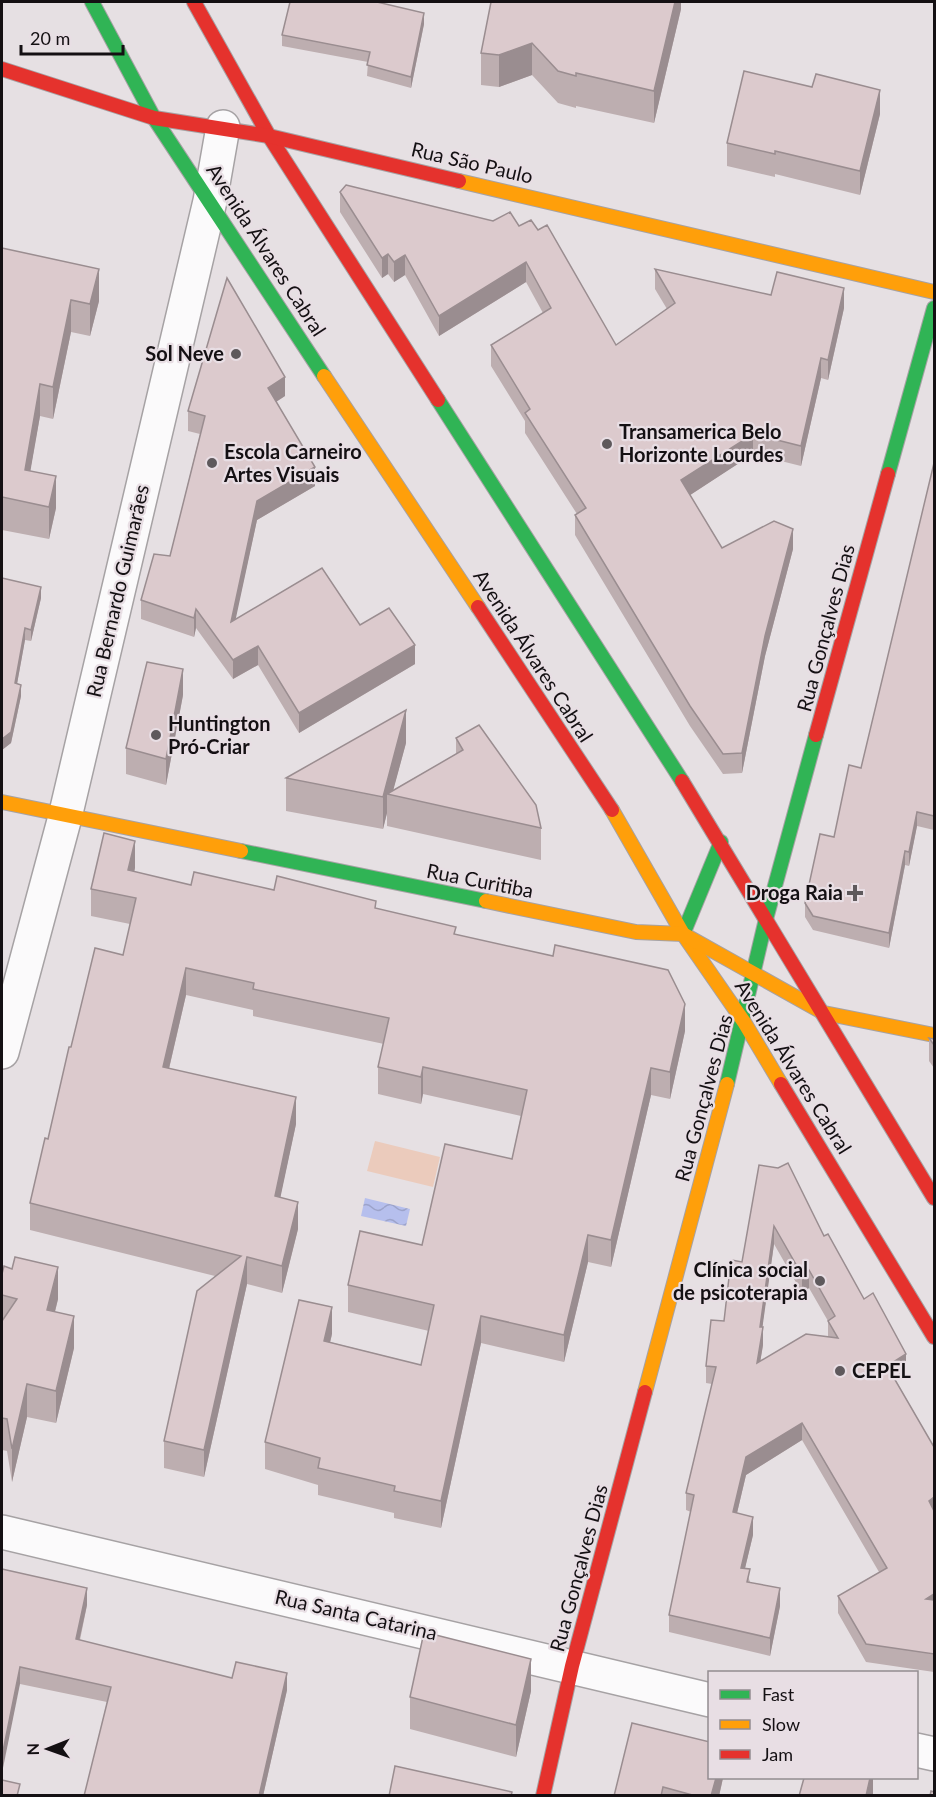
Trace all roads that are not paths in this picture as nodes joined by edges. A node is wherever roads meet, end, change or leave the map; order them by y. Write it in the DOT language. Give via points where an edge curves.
graph roads {
  1 [pos="92,2"];
  2 [pos="194,2"];
  3 [pos="2,69"];
  4 [pos="154,118"];
  5 [pos="223,127"];
  6 [pos="269,136"];
  7 [pos="210,201"];
  8 [pos="934,292"];
  9 [pos="934,308"];
  10 [pos="2,802"];
  11 [pos="65,817"];
  12 [pos="721,842"];
  13 [pos="766,919"];
  14 [pos="683,934"];
  15 [pos="756,976"];
  16 [pos="824,1013"];
  17 [pos="744,1022"];
  18 [pos="934,1035"];
  19 [pos="2,1052"];
  20 [pos="934,1198"];
  21 [pos="934,1337"];
  22 [pos="2,1532"];
  23 [pos="572,1666"];
  24 [pos="708,1700"];
  25 [pos="918,1750"];
  26 [pos="934,1754"];
  27 [pos="543,1796"];
  1 -- 4 [label="street, Avenida Álvares Cabral"];
  2 -- 6 [label="street"];
  3 -- 4 [label="street, Rua São Paulo"];
  4 -- 5 [label="street, Rua São Paulo"];
  4 -- 7 [label="street, Avenida Álvares Cabral"];
  5 -- 6 [label="street, Rua São Paulo"];
  5 -- 7 [label="street, Rua Bernardo Guimarães"];
  6 -- 8 [label="street, Rua São Paulo"];
  6 -- 12 [label="street"];
  7 -- 11 [label="street, Rua Bernardo Guimarães"];
  7 -- 14 [label="street, Avenida Álvares Cabral" via="628,836"];
  9 -- 13 [label="street, Rua Gonçalves Dias"];
  10 -- 11 [label="street, Rua Curitiba"];
  11 -- 14 [label="street, Rua Curitiba" via="636,932"];
  11 -- 19 [label="street, Rua Bernardo Guimarães"];
  12 -- 13 [label="street"];
  12 -- 14 [label="street"];
  13 -- 15 [label="street, Rua Gonçalves Dias"];
  13 -- 16 [label="street"];
  14 -- 15 [label="street, Rua Curitiba"];
  14 -- 17 [label="street, Avenida Álvares Cabral"];
  15 -- 16 [label="street, Rua Curitiba"];
  15 -- 17 [label="street, Rua Gonçalves Dias"];
  16 -- 18 [label="street, Rua Curitiba"];
  16 -- 20 [label="street"];
  17 -- 21 [label="street, Avenida Álvares Cabral"];
  17 -- 23 [label="street, Rua Gonçalves Dias"];
  22 -- 23 [label="street, Rua Santa Catarina"];
  23 -- 24 [label="street, Rua Santa Catarina"];
  23 -- 27 [label="street, Rua Gonçalves Dias"];
  25 -- 26 [label="street"];
}
